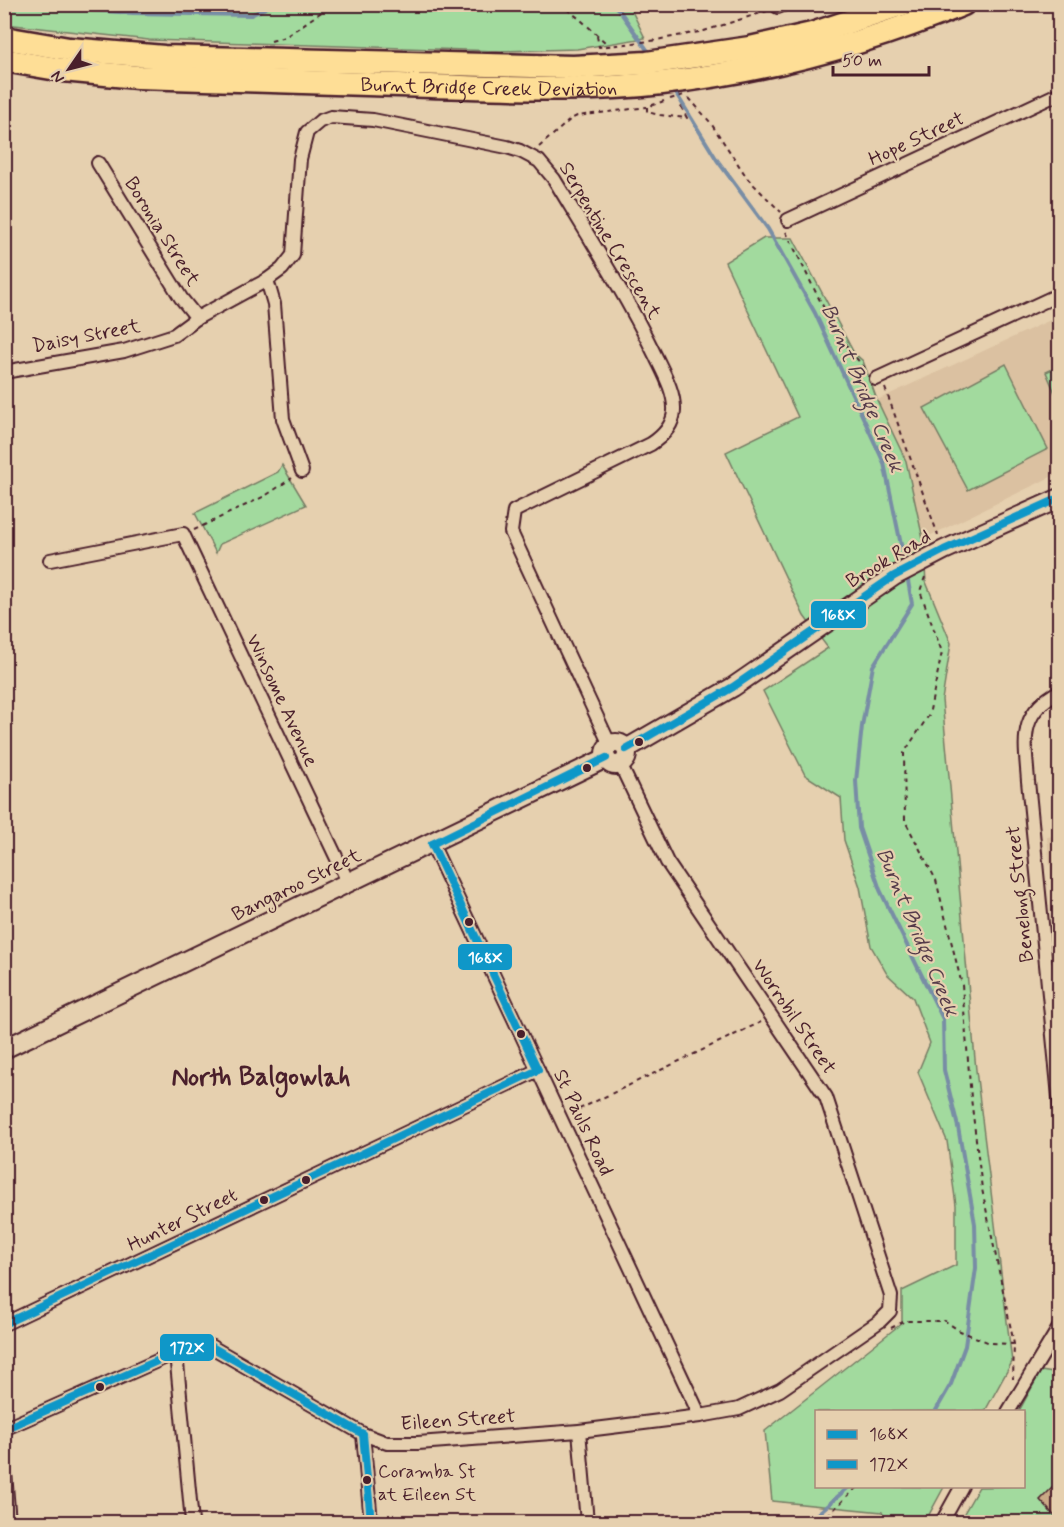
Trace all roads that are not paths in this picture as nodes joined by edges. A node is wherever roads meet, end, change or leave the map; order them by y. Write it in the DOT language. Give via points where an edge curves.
graph roads {
  1 [pos="902,4"];
  2 [pos="963,4"];
  3 [pos="4,38"];
  4 [pos="4,60"];
  5 [pos="1059,93"];
  6 [pos="98,163"];
  7 [pos="788,220"];
  8 [pos="267,280"];
  9 [pos="1059,294"];
  10 [pos="196,318"];
  11 [pos="4,372"];
  12 [pos="876,379"];
  13 [pos="302,471"];
  14 [pos="1059,498"];
  15 [pos="50,560"];
  16 [pos="1059,691"];
  17 [pos="616,754"];
  18 [pos="432,844"];
  19 [pos="349,884"];
  20 [pos="4,1048"];
  21 [pos="538,1070"];
  22 [pos="1059,1107"];
  23 [pos="890,1311"];
  24 [pos="4,1324"];
  25 [pos="1059,1328"];
  26 [pos="176,1353"];
  27 [pos="1009,1410"];
  28 [pos="700,1416"];
  29 [pos="4,1429"];
  30 [pos="579,1431"];
  31 [pos="363,1434"];
  32 [pos="4,1461"];
  33 [pos="961,1488"];
  34 [pos="9,1522"];
  35 [pos="192,1522"];
  36 [pos="371,1522"];
  37 [pos="587,1522"];
  38 [pos="942,1522"];
  1 -- 3 [label="highway, Burnt Bridge Creek Deviation" via="812,34 750,48 654,55 573,67 164,57 69,49"];
  2 -- 4 [label="highway, Burnt Bridge Creek Deviation" via="834,50 674,92 137,77"];
  5 -- 7 [label="street, Hope Street"];
  6 -- 10 [label="street, Boronia Street"];
  8 -- 10 [label="street, Daisy Street"];
  8 -- 13 [label="street" via="274,304 283,419"];
  8 -- 17 [label="street, Serpentine Crescent" via="292,255 300,159 308,132 331,117 373,120 507,147 539,161 554,179 639,322 674,404 669,426 651,444 514,511 511,532"];
  9 -- 12 [label="street"];
  10 -- 11 [label="street, Daisy Street" via="174,335 124,351"];
  14 -- 17 [label="street, Brook Road" via="944,550 920,570 894,576 733,687"];
  15 -- 19 [label="street, Winsome Avenue" via="183,534"];
  16 -- 22 [label="street, Benelong Street" via="1034,710 1025,739"];
  17 -- 18 [label="street, Bangaroo Street"];
  17 -- 23 [label="street, Worrobil Street" via="667,862 826,1097 891,1296"];
  18 -- 19 [label="street, Bangaroo Street"];
  18 -- 21 [label="street, St Pauls Road"];
  19 -- 20 [label="street, Bangaroo Street"];
  21 -- 24 [label="street, Hunter Street"];
  21 -- 28 [label="street, St Pauls Road"];
  23 -- 28 [label="street, Eileen Street" via="780,1390 739,1409"];
  25 -- 27 [label="street"];
  26 -- 29 [label="street, Eileen Street"];
  26 -- 31 [label="street, Eileen Street" via="193,1345 210,1346"];
  26 -- 35 [label="street"];
  28 -- 30 [label="street, Eileen Street"];
  30 -- 31 [label="street, Eileen Street" via="398,1443"];
  30 -- 37 [label="street"];
  31 -- 36 [label="street"];
  32 -- 34 [label="street"];
  33 -- 38 [label="street"];
}
